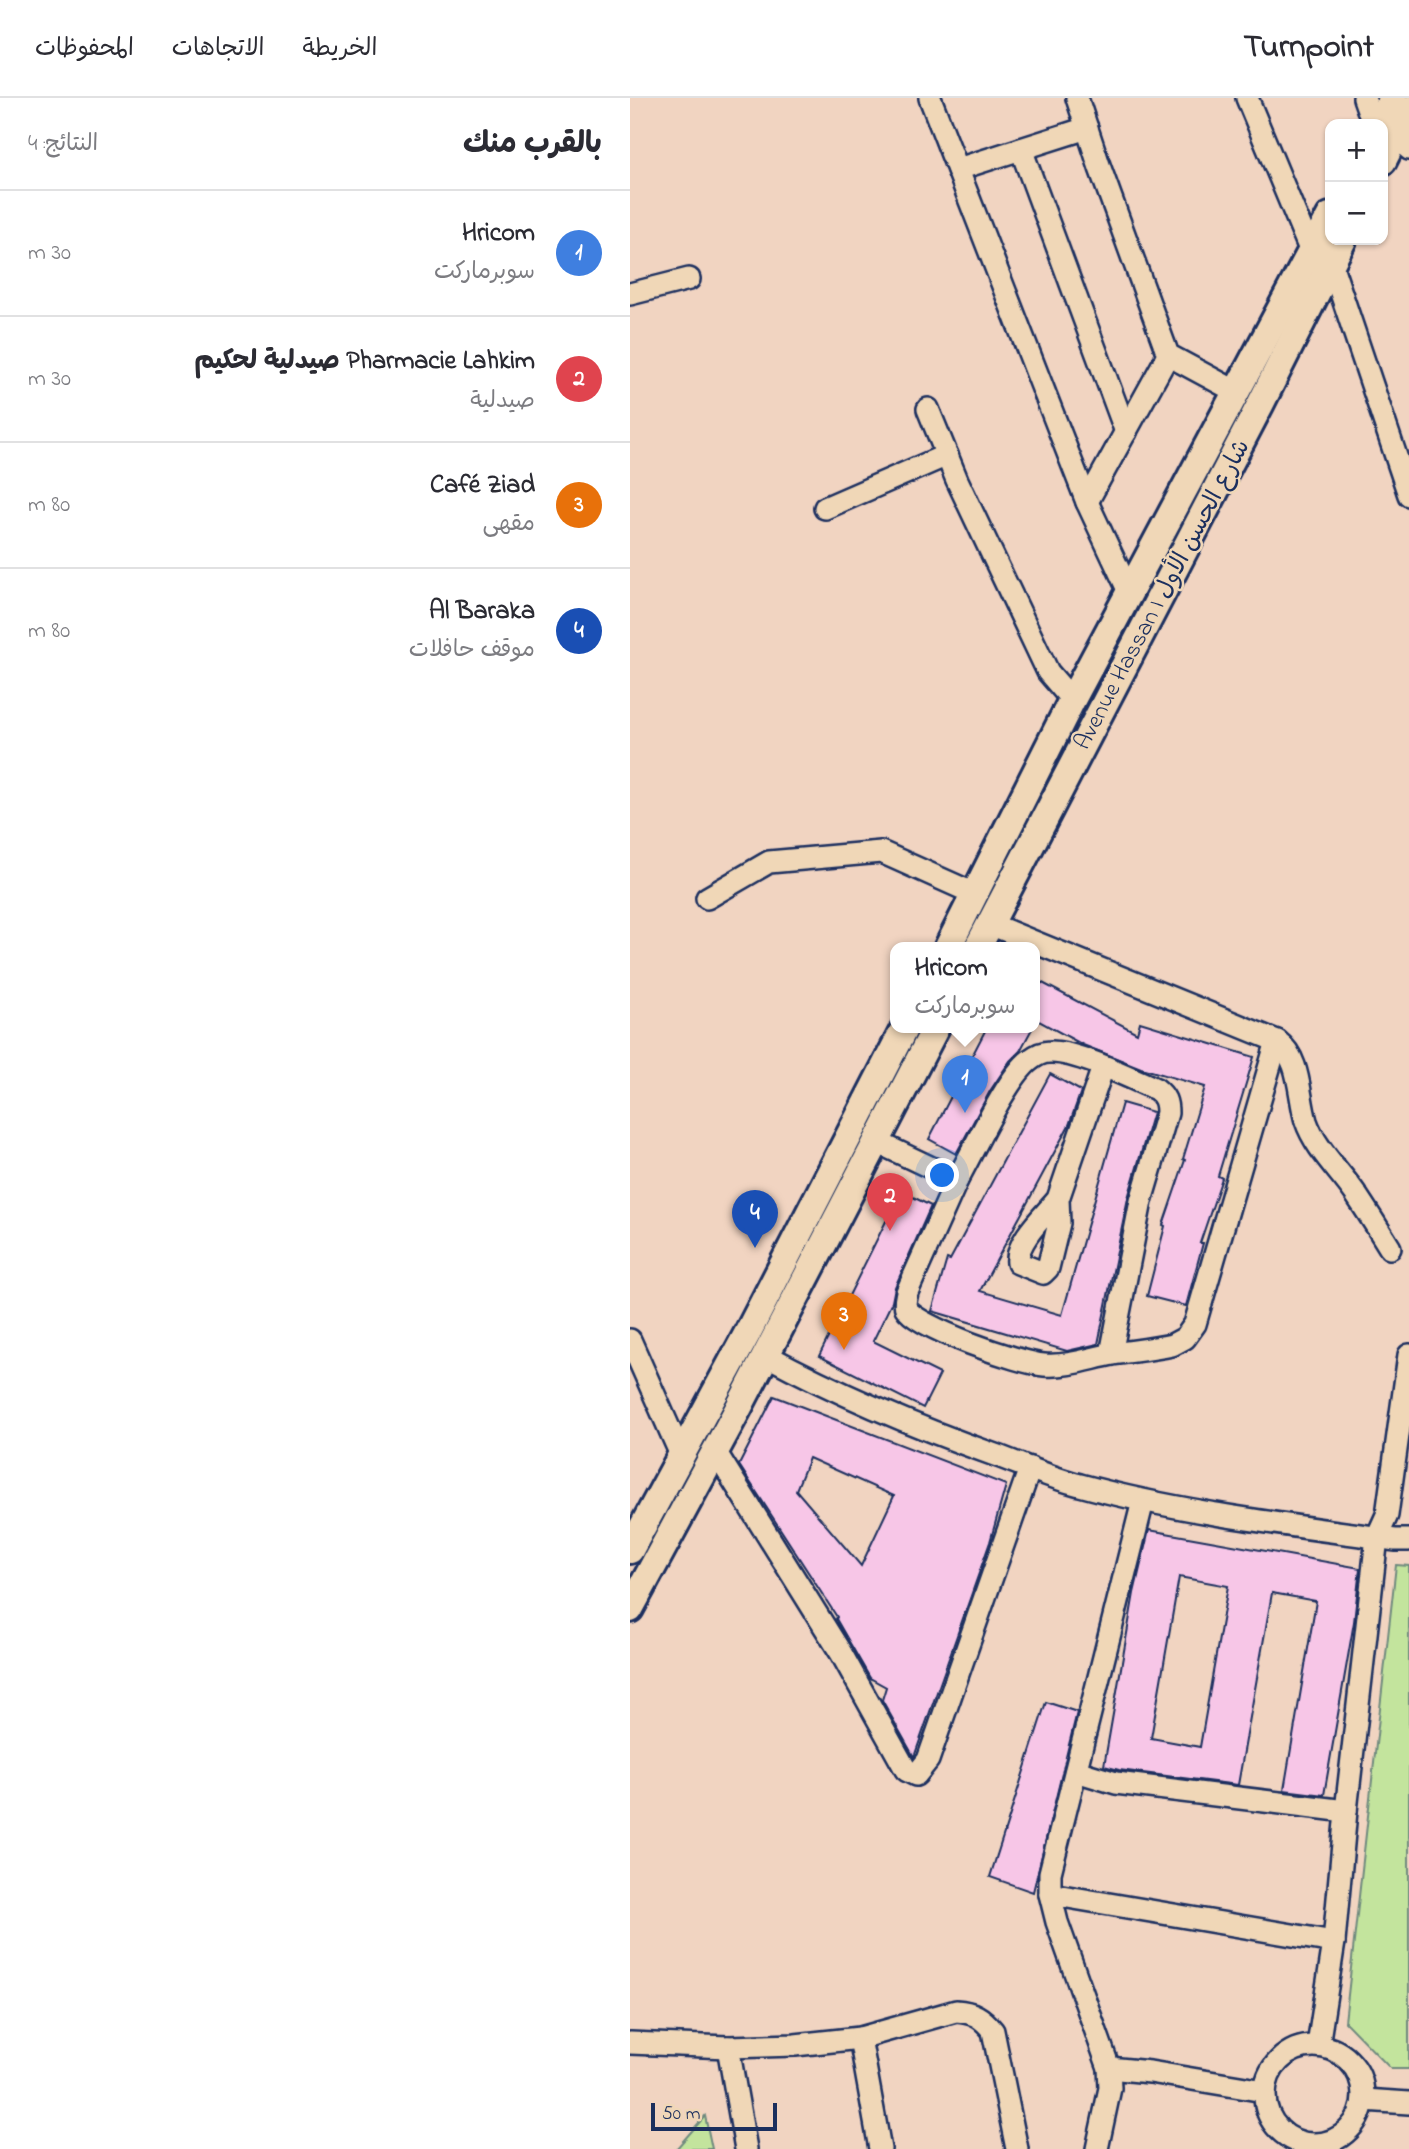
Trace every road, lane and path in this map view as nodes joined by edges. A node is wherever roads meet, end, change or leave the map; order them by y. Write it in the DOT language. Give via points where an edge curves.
graph roads {
  1 [pos="930,98"];
  2 [pos="1077,98"];
  3 [pos="1247,98"];
  4 [pos="1363,98"];
  5 [pos="1401,118"];
  6 [pos="1371,119"];
  7 [pos="1087,128"];
  8 [pos="1021,149"];
  9 [pos="1388,149"];
  10 [pos="958,169"];
  11 [pos="1328,252"];
  12 [pos="689,279"];
  13 [pos="630,294"];
  14 [pos="1168,355"];
  15 [pos="1235,391"];
  16 [pos="928,408"];
  17 [pos="1126,432"];
  18 [pos="947,456"];
  19 [pos="1409,495"];
  20 [pos="1087,502"];
  21 [pos="825,508"];
  22 [pos="1130,594"];
  23 [pos="1072,700"];
  24 [pos="975,894"];
  25 [pos="707,898"];
  26 [pos="984,936"];
  27 [pos="951,942"];
  28 [pos="1001,942"];
  29 [pos="1040,956"];
  30 [pos="902,1033"];
  31 [pos="933,1033"];
  32 [pos="1277,1041"];
  33 [pos="1103,1067"];
  34 [pos="877,1142"];
  35 [pos="957,1180"];
  36 [pos="1058,1199"];
  37 [pos="1391,1248"];
  38 [pos="631,1344"];
  39 [pos="1111,1354"];
  40 [pos="1409,1355"];
  41 [pos="766,1356"];
  42 [pos="715,1451"];
  43 [pos="681,1455"];
  44 [pos="1030,1468"];
  45 [pos="1143,1501"];
  46 [pos="1377,1538"];
  47 [pos="1409,1540"];
  48 [pos="630,1550"];
  49 [pos="630,1609"];
  50 [pos="1076,1771"];
  51 [pos="1346,1811"];
  52 [pos="1050,1894"];
  53 [pos="1334,1942"];
  54 [pos="860,2038"];
  55 [pos="630,2043"];
  56 [pos="1318,2046"];
  57 [pos="728,2047"];
  58 [pos="1109,2068"];
  59 [pos="1264,2091"];
  60 [pos="1364,2100"];
  61 [pos="1409,2103"];
  62 [pos="1310,2147"];
  63 [pos="746,2149"];
  64 [pos="880,2149"];
  65 [pos="1017,2149"];
  66 [pos="1097,2149"];
  1 -- 10 [label="street"];
  2 -- 7 [label="street"];
  3 -- 11 [label="street"];
  4 -- 6 [label="street"];
  5 -- 9 [label="main road"];
  7 -- 8 [label="street"];
  7 -- 14 [label="street"];
  8 -- 10 [label="street"];
  8 -- 17 [label="street"];
  10 -- 20 [label="street"];
  11 -- 15 [label="main road"];
  11 -- 19 [label="street"];
  11 -- 26 [label="main road, Avenue Hassan I شارع الحسن الأول" via="1260,405"];
  12 -- 13 [label="street"];
  14 -- 15 [label="street"];
  14 -- 17 [label="street"];
  15 -- 22 [label="main road"];
  16 -- 18 [label="street"];
  17 -- 20 [label="street"];
  18 -- 21 [label="street"];
  18 -- 23 [label="street" via="1048,672"];
  20 -- 22 [label="street"];
  22 -- 23 [label="main road"];
  23 -- 24 [label="main road"];
  24 -- 25 [label="street" via="881,852 769,862"];
  24 -- 27 [label="main road"];
  26 -- 28 [label="street"];
  29 -- 32 [label="street"];
  30 -- 43 [label="main road"];
  31 -- 34 [label="main road"];
  32 -- 37 [label="street" via="1293,1062 1312,1133"];
  32 -- 39 [label="street" via="1195,1324 1185,1338 1172,1345"];
  33 -- 35 [label="street" via="1051,1052 1030,1059 1013,1079"];
  33 -- 36 [label="street"];
  33 -- 39 [label="street" via="1156,1089 1167,1103 1140,1201"];
  34 -- 35 [label="street"];
  34 -- 41 [label="main road"];
  35 -- 39 [label="street" via="907,1292 907,1310 950,1335 1044,1365"];
  38 -- 43 [label="street"];
  40 -- 46 [label="street" via="1387,1515"];
  41 -- 42 [label="main road"];
  41 -- 44 [label="street" via="931,1433"];
  42 -- 44 [label="street" via="841,1653 906,1770 916,1774 928,1760"];
  42 -- 49 [label="main road"];
  43 -- 48 [label="main road"];
  44 -- 45 [label="street"];
  45 -- 46 [label="street"];
  45 -- 50 [label="street"];
  46 -- 47 [label="street"];
  46 -- 51 [label="street"];
  50 -- 51 [label="street" via="1116,1783"];
  50 -- 52 [label="street" via="1050,1873"];
  51 -- 53 [label="street"];
  52 -- 53 [label="street"];
  52 -- 58 [label="street"];
  53 -- 56 [label="street"];
  54 -- 57 [label="street"];
  54 -- 64 [label="street"];
  54 -- 65 [label="street" via="956,2011 984,2019 997,2044"];
  55 -- 57 [label="street"];
  56 -- 59 [label="street" via="1299,2048 1282,2057"];
  56 -- 60 [label="street" via="1337,2051 1352,2064"];
  57 -- 63 [label="street"];
  58 -- 59 [label="street"];
  58 -- 66 [label="street" via="1110,2088"];
  59 -- 62 [label="street" via="1276,2127 1291,2140"];
  60 -- 61 [label="street"];
  60 -- 62 [label="street" via="1346,2133"];
}
